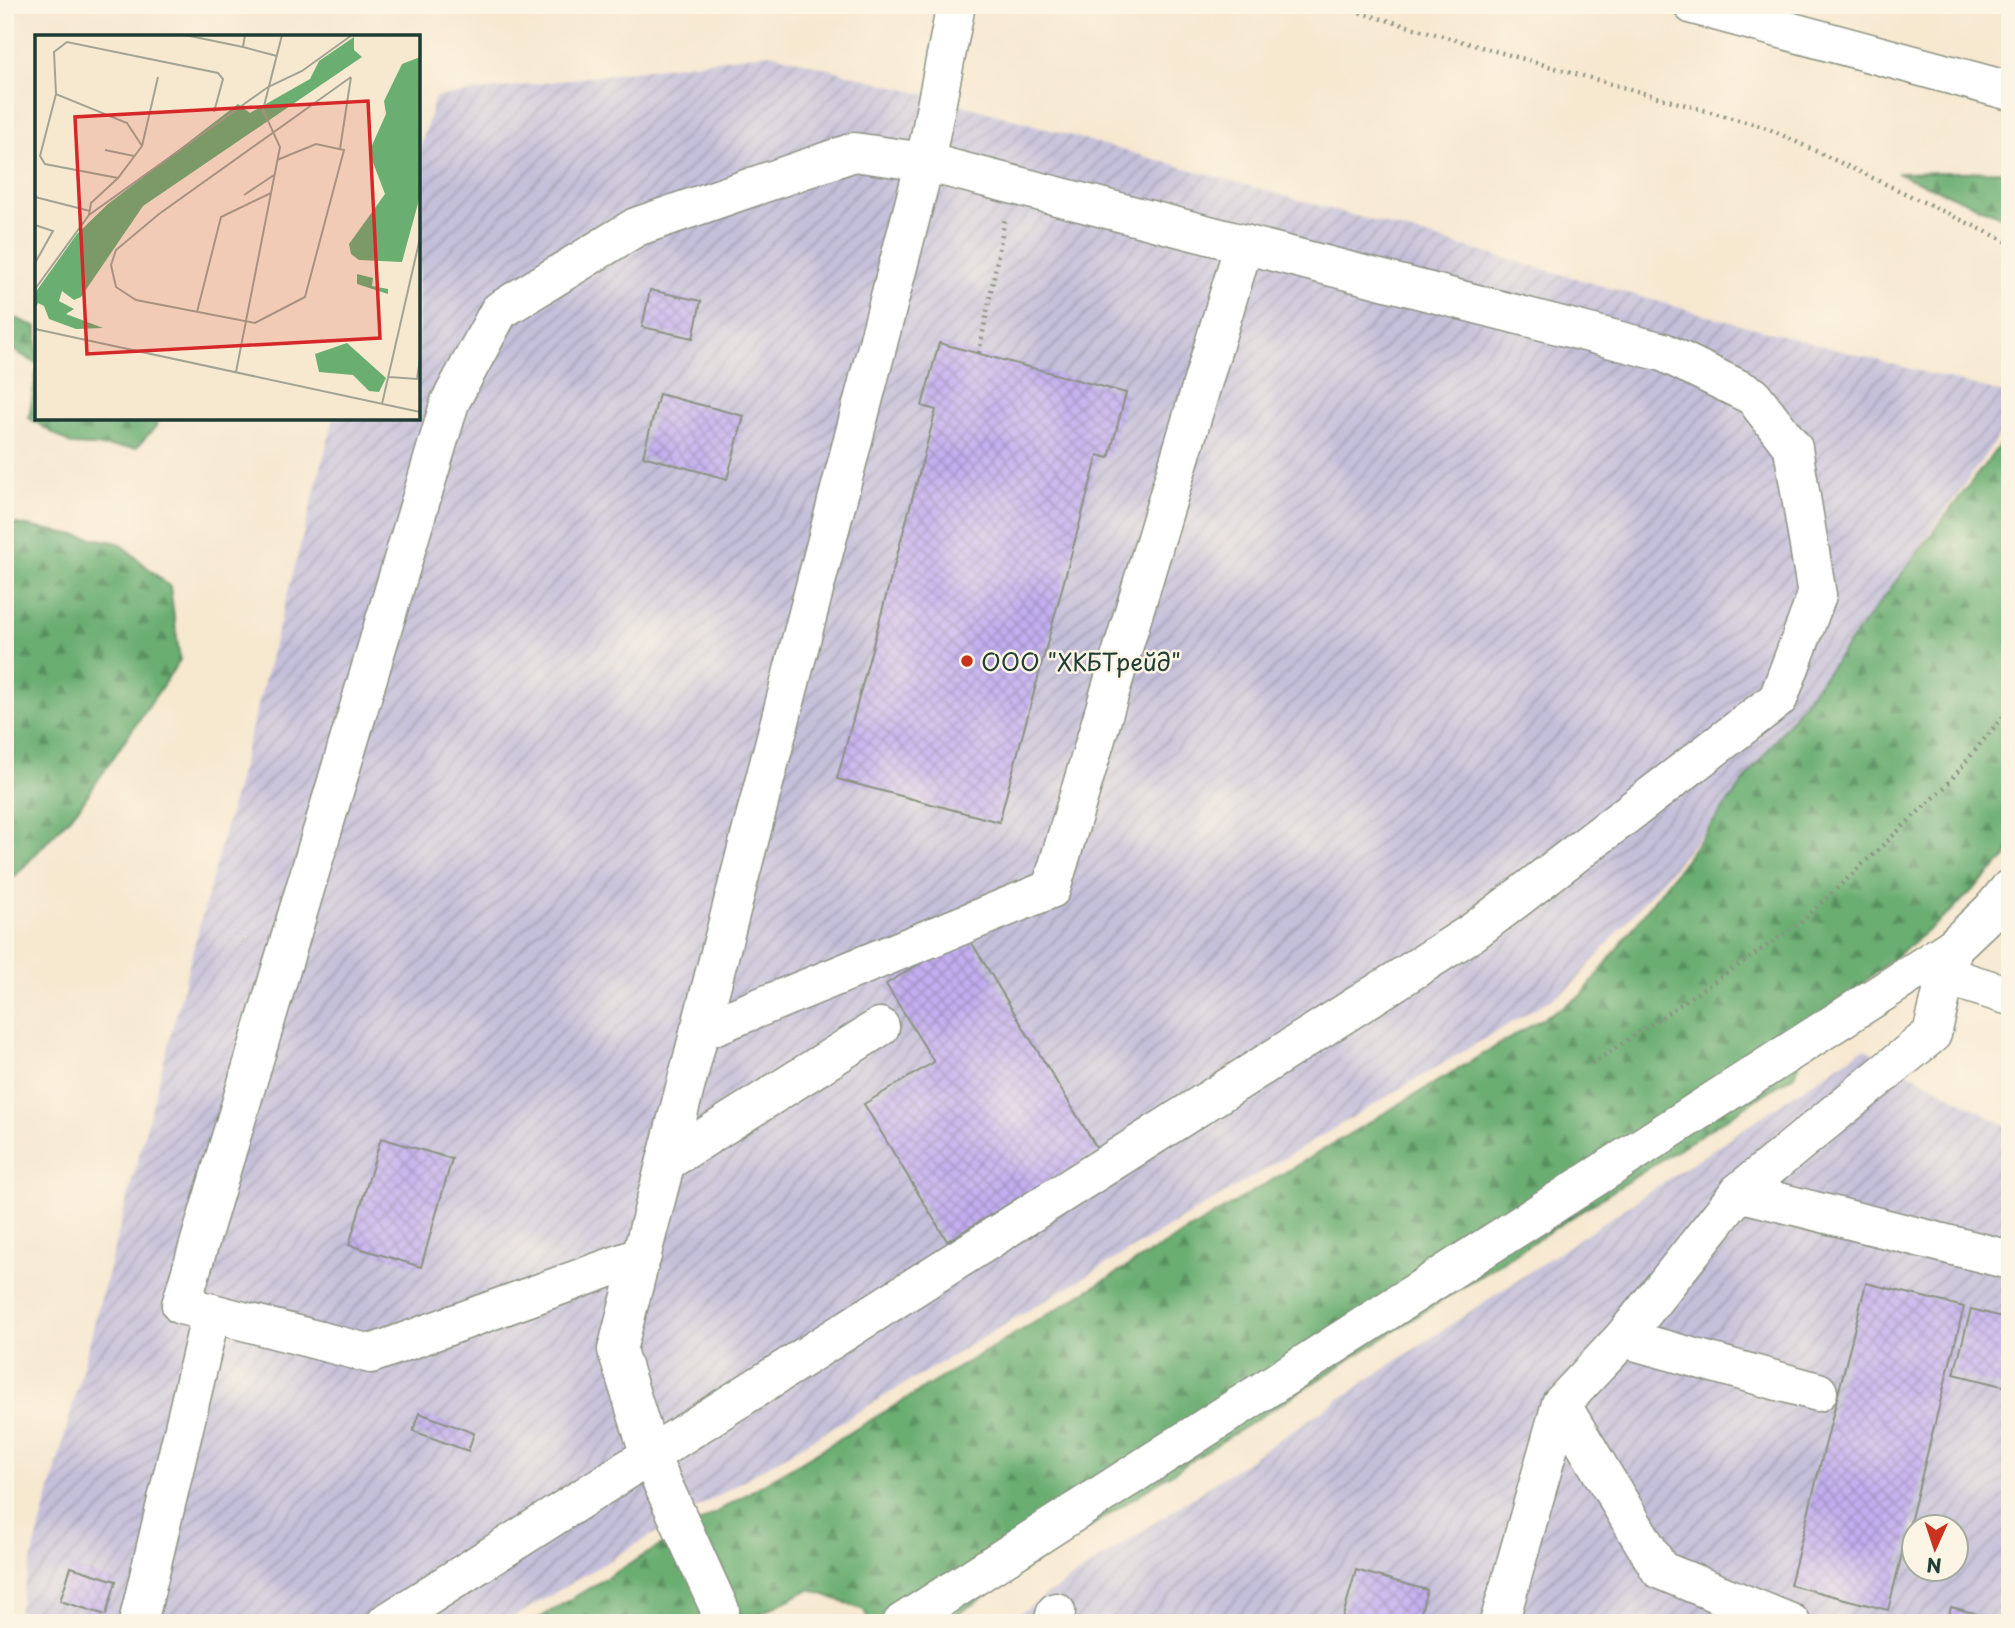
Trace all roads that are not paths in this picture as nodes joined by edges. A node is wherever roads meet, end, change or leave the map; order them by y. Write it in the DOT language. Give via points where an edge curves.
graph roads {
  1 [pos="956,5"];
  2 [pos="1693,5"];
  3 [pos="2010,91"];
  4 [pos="925,162"];
  5 [pos="1244,244"];
  6 [pos="2010,888"];
  7 [pos="1949,962"];
  8 [pos="2010,996"];
  9 [pos="880,1027"];
  10 [pos="699,1032"];
  11 [pos="666,1162"];
  12 [pos="1740,1192"];
  13 [pos="642,1256"];
  14 [pos="2010,1260"];
  15 [pos="211,1313"];
  16 [pos="1623,1338"];
  17 [pos="1818,1392"];
  18 [pos="1561,1404"];
  19 [pos="650,1456"];
  20 [pos="728,1619"];
  21 [pos="138,1623"];
  22 [pos="386,1623"];
  23 [pos="902,1623"];
  24 [pos="1500,1623"];
  25 [pos="1791,1623"];
  1 -- 4 [label="street"];
  2 -- 3 [label="street"];
  4 -- 5 [label="street"];
  4 -- 10 [label="street"];
  4 -- 15 [label="street" via="854,152 636,227 499,311 450,402 181,1306"];
  5 -- 10 [label="street" via="1051,889"];
  5 -- 19 [label="street" via="1663,352 1753,396 1793,448 1817,595 1778,699 1474,932"];
  6 -- 7 [label="street"];
  7 -- 8 [label="street"];
  7 -- 12 [label="street" via="1932,1034"];
  7 -- 23 [label="street"];
  9 -- 11 [label="street"];
  10 -- 11 [label="street"];
  11 -- 13 [label="street"];
  12 -- 14 [label="street"];
  12 -- 16 [label="street"];
  13 -- 15 [label="street" via="371,1354"];
  13 -- 19 [label="street" via="617,1350"];
  15 -- 21 [label="street"];
  16 -- 17 [label="street"];
  16 -- 18 [label="street"];
  18 -- 24 [label="street"];
  18 -- 25 [label="street" via="1660,1570"];
  19 -- 20 [label="street"];
  19 -- 22 [label="street"];
}
